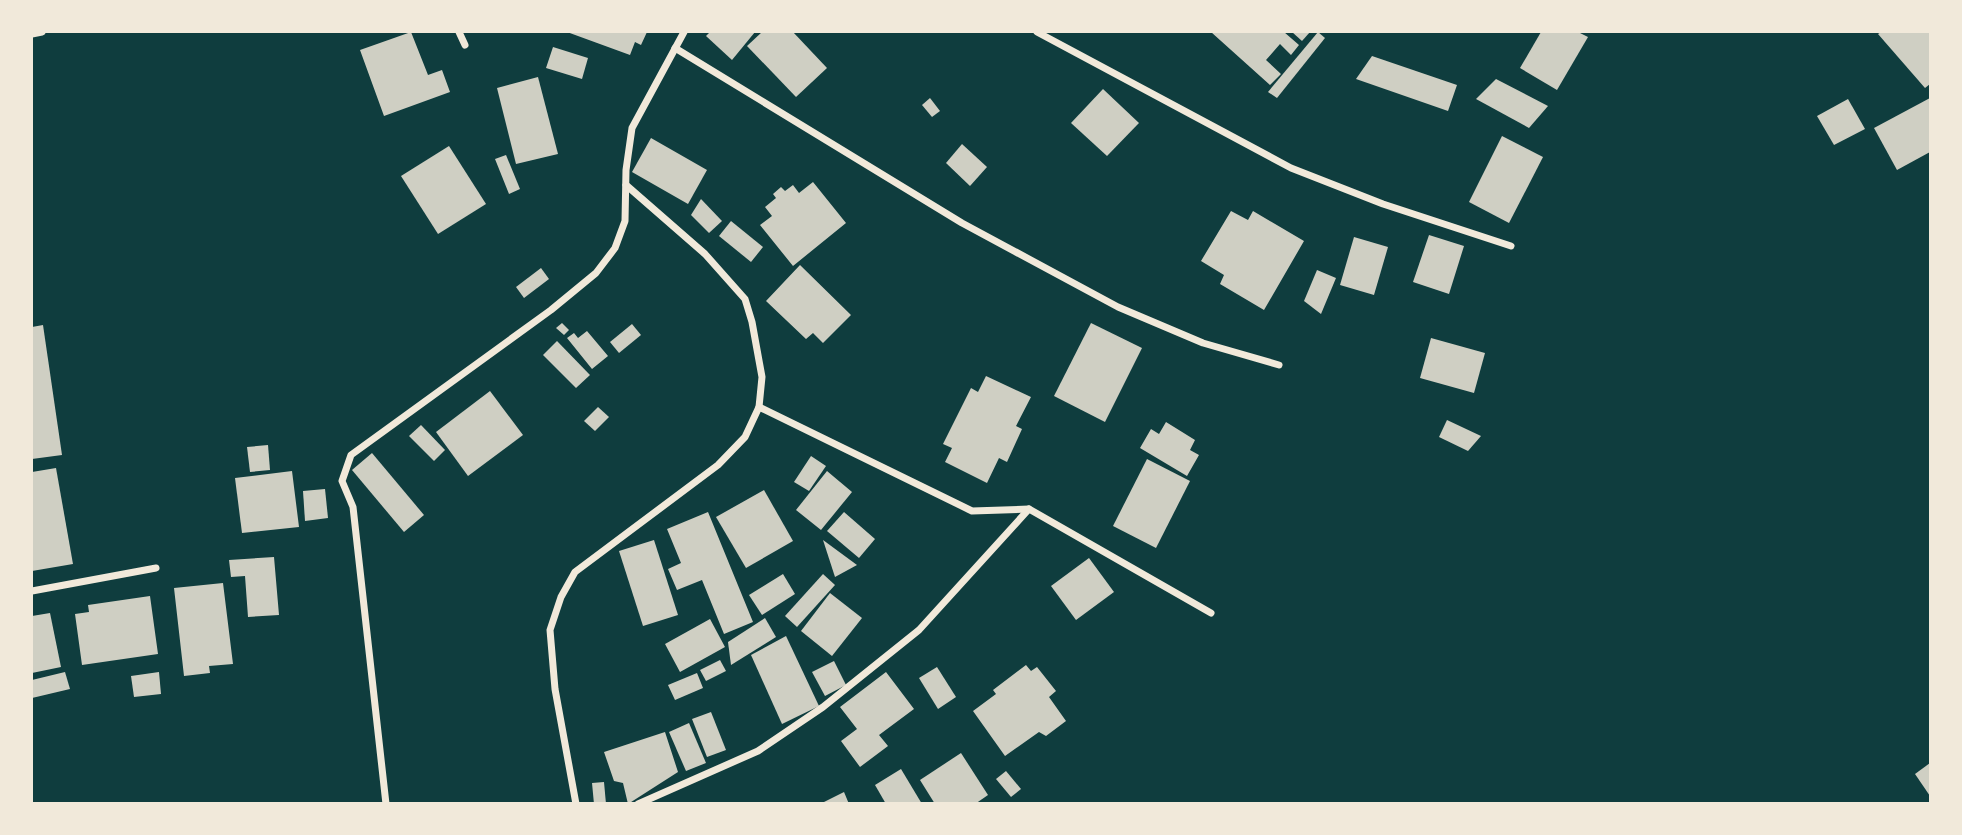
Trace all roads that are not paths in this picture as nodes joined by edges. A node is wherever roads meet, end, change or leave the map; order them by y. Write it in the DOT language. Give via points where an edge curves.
graph roads {
  1 [pos="42,32"];
  2 [pos="459,32"];
  3 [pos="684,32"];
  4 [pos="1037,32"];
  5 [pos="32,34"];
  6 [pos="465,45"];
  7 [pos="675,48"];
  8 [pos="626,185"];
  9 [pos="1511,246"];
  10 [pos="1279,365"];
  11 [pos="759,407"];
  12 [pos="1029,509"];
  13 [pos="156,568"];
  14 [pos="32,591"];
  15 [pos="1211,613"];
  16 [pos="386,803"];
  17 [pos="576,803"];
  18 [pos="638,803"];
  1 -- 5 [label="street"];
  2 -- 6 [label="street"];
  3 -- 7 [label="street"];
  4 -- 9 [label="street" via="1291,168"];
  7 -- 8 [label="street" via="632,128"];
  7 -- 10 [label="street" via="962,223 1118,307 1203,342"];
  8 -- 11 [label="street" via="705,254 745,299 762,377"];
  8 -- 16 [label="street" via="625,221 615,248 596,273 351,456 342,481 354,507"];
  11 -- 12 [label="street" via="972,511"];
  11 -- 17 [label="street" via="745,437 718,465 575,572 561,597 550,630"];
  12 -- 15 [label="street"];
  12 -- 18 [label="street" via="919,630 823,707 758,751"];
  13 -- 14 [label="street"];
}
